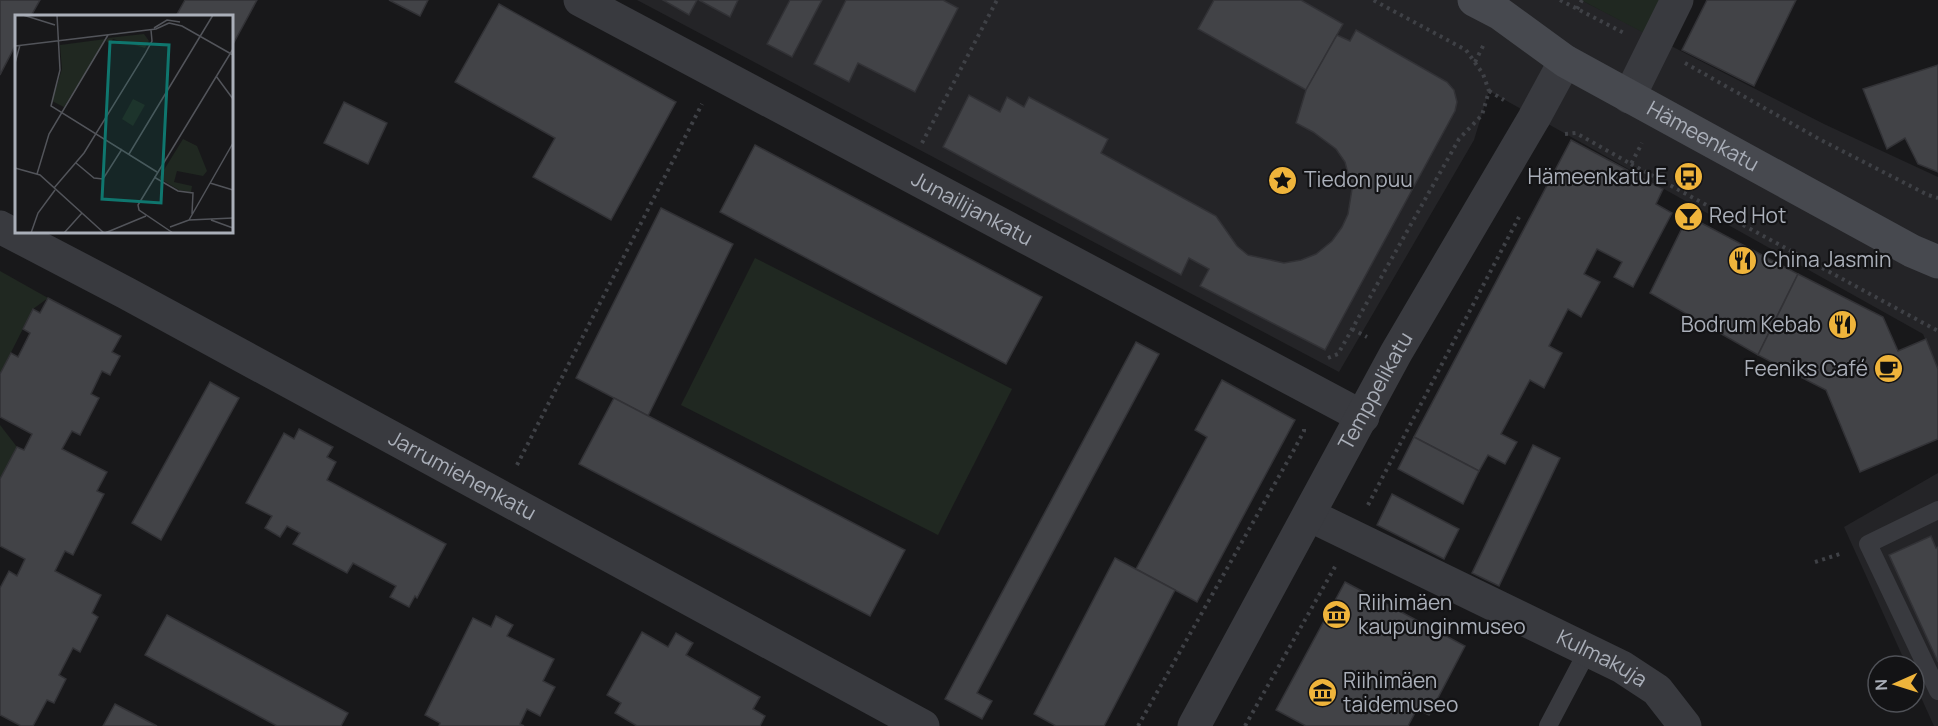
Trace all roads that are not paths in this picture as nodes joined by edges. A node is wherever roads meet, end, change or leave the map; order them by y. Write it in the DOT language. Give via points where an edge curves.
graph roads {
  1 [pos="580,0"];
  2 [pos="1474,0"];
  3 [pos="1677,0"];
  4 [pos="1565,61"];
  5 [pos="1629,97"];
  6 [pos="0,227"];
  7 [pos="1938,262"];
  8 [pos="1363,417"];
  9 [pos="1938,510"];
  10 [pos="1309,515"];
  11 [pos="1588,650"];
  12 [pos="1938,691"];
  13 [pos="922,726"];
  14 [pos="1194,726"];
  15 [pos="1548,726"];
  16 [pos="1685,726"];
  1 -- 8 [label="street, Junailijankatu"];
  2 -- 4 [label="street, Hämeenkatu" via="1499,13"];
  3 -- 5 [label="street"];
  4 -- 5 [label="street, Hämeenkatu"];
  4 -- 8 [label="street, Temppelikatu"];
  5 -- 7 [label="street, Hämeenkatu"];
  6 -- 13 [label="street, Jarrumiehenkatu"];
  8 -- 10 [label="street, Temppelikatu"];
  9 -- 12 [label="lane" via="1869,544"];
  10 -- 11 [label="street, Kulmakuja"];
  10 -- 14 [label="street, Temppelikatu"];
  11 -- 15 [label="lane"];
  11 -- 16 [label="street, Kulmakuja" via="1657,690"];
}
